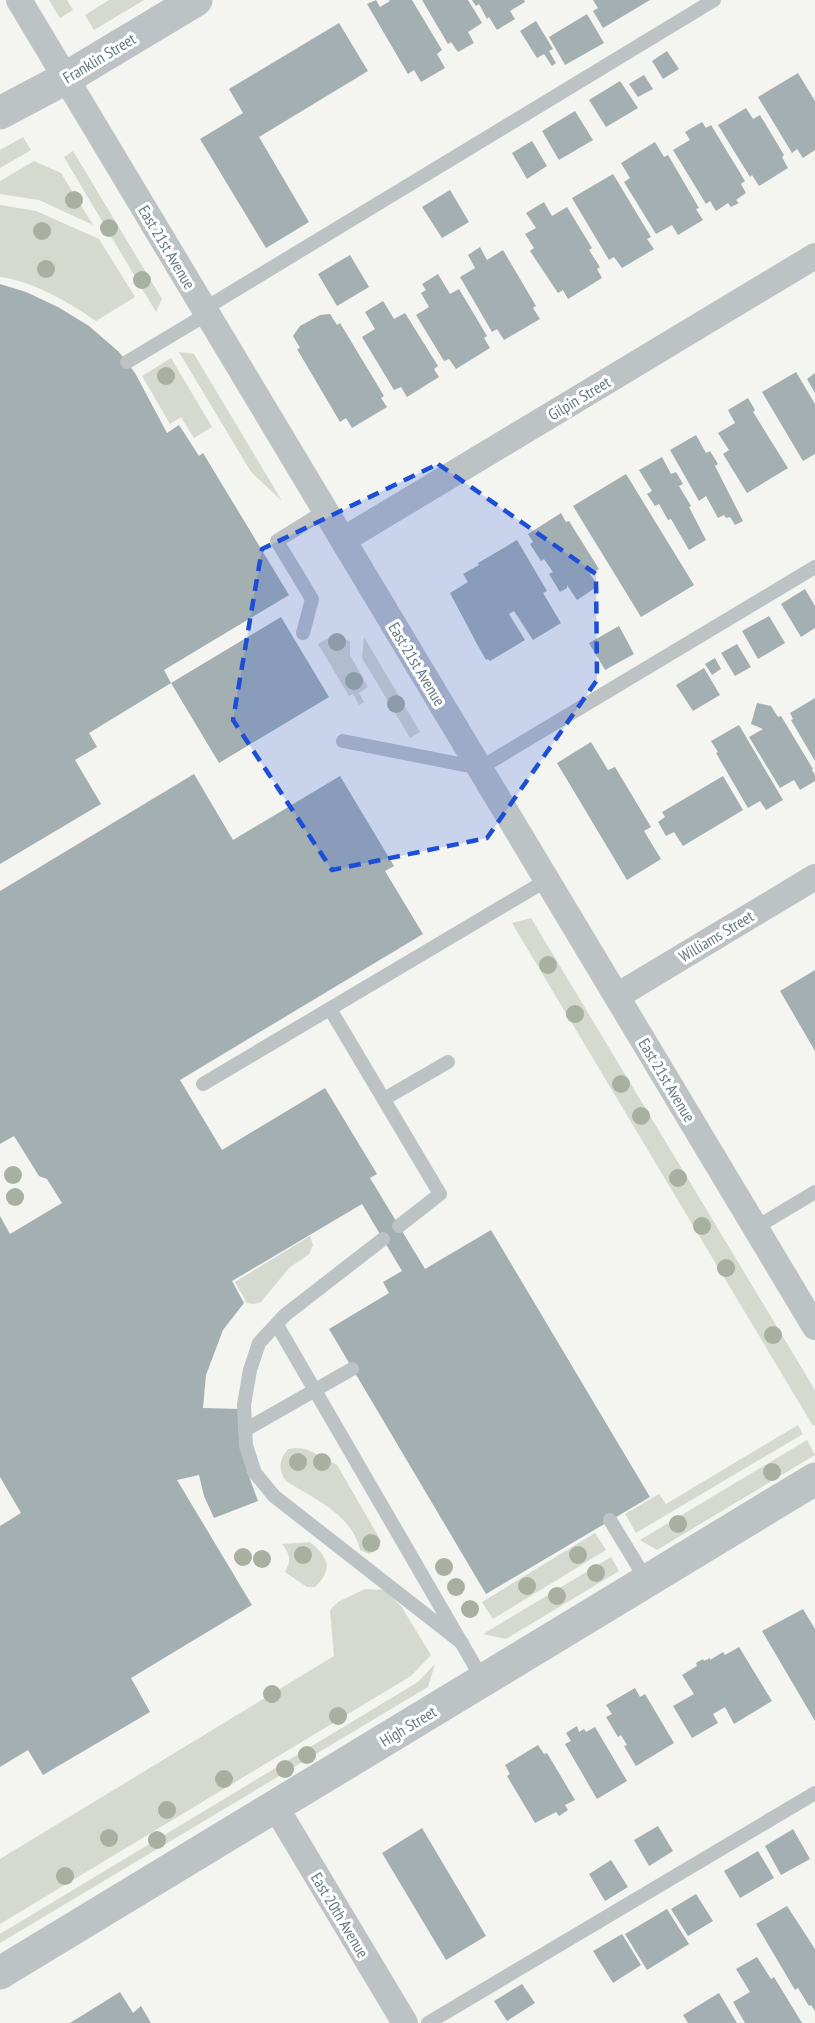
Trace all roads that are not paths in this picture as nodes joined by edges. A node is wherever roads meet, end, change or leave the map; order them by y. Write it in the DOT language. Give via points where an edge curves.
graph roads {
  1 [pos="19,0"];
  2 [pos="196,0"];
  3 [pos="714,0"];
  4 [pos="66,78"];
  5 [pos="0,113"];
  6 [pos="815,256"];
  7 [pos="205,312"];
  8 [pos="127,363"];
  9 [pos="326,511"];
  10 [pos="343,540"];
  11 [pos="815,567"];
  12 [pos="303,633"];
  13 [pos="343,741"];
  14 [pos="480,768"];
  15 [pos="815,877"];
  16 [pos="547,880"];
  17 [pos="616,996"];
  18 [pos="330,1009"];
  19 [pos="448,1062"];
  20 [pos="203,1084"];
  21 [pos="384,1099"];
  22 [pos="815,1192"];
  23 [pos="399,1226"];
  24 [pos="755,1228"];
  25 [pos="383,1239"];
  26 [pos="277,1325"];
  27 [pos="815,1327"];
  28 [pos="352,1369"];
  29 [pos="315,1390"];
  30 [pos="245,1430"];
  31 [pos="815,1479"];
  32 [pos="610,1520"];
  33 [pos="647,1581"];
  34 [pos="462,1643"];
  35 [pos="483,1680"];
  36 [pos="815,1793"];
  37 [pos="275,1806"];
  38 [pos="0,1973"];
  39 [pos="405,2023"];
  40 [pos="428,2023"];
  1 -- 4 [label="street, East 21st Avenue"];
  2 -- 4 [label="street, Franklin Street"];
  3 -- 7 [label="lane"];
  4 -- 5 [label="street, Franklin Street"];
  4 -- 7 [label="street, East 21st Avenue"];
  6 -- 10 [label="street, Gilpin Street"];
  7 -- 8 [label="lane"];
  7 -- 9 [label="street, East 21st Avenue"];
  9 -- 10 [label="street, East 21st Avenue"];
  9 -- 12 [label="lane" via="277,540 312,599"];
  10 -- 14 [label="street, East 21st Avenue"];
  11 -- 14 [label="lane"];
  13 -- 14 [label="lane"];
  14 -- 16 [label="street, East 21st Avenue"];
  15 -- 17 [label="street, Williams Street"];
  16 -- 17 [label="street, East 21st Avenue"];
  16 -- 18 [label="lane"];
  17 -- 24 [label="street, East 21st Avenue"];
  18 -- 20 [label="lane"];
  18 -- 21 [label="lane"];
  19 -- 21 [label="lane"];
  21 -- 23 [label="lane" via="440,1194"];
  22 -- 24 [label="lane"];
  24 -- 27 [label="street, East 21st Avenue"];
  25 -- 26 [label="lane"];
  26 -- 29 [label="lane"];
  26 -- 30 [label="lane" via="259,1343 250,1370"];
  28 -- 29 [label="lane"];
  29 -- 30 [label="lane"];
  29 -- 34 [label="lane"];
  30 -- 34 [label="lane" via="255,1473 274,1496"];
  31 -- 33 [label="street, High Street"];
  32 -- 33 [label="lane"];
  33 -- 35 [label="street, High Street"];
  34 -- 35 [label="lane"];
  35 -- 37 [label="street, High Street"];
  36 -- 40 [label="lane"];
  37 -- 38 [label="street, High Street"];
  37 -- 39 [label="street, East 20th Avenue"];
}
